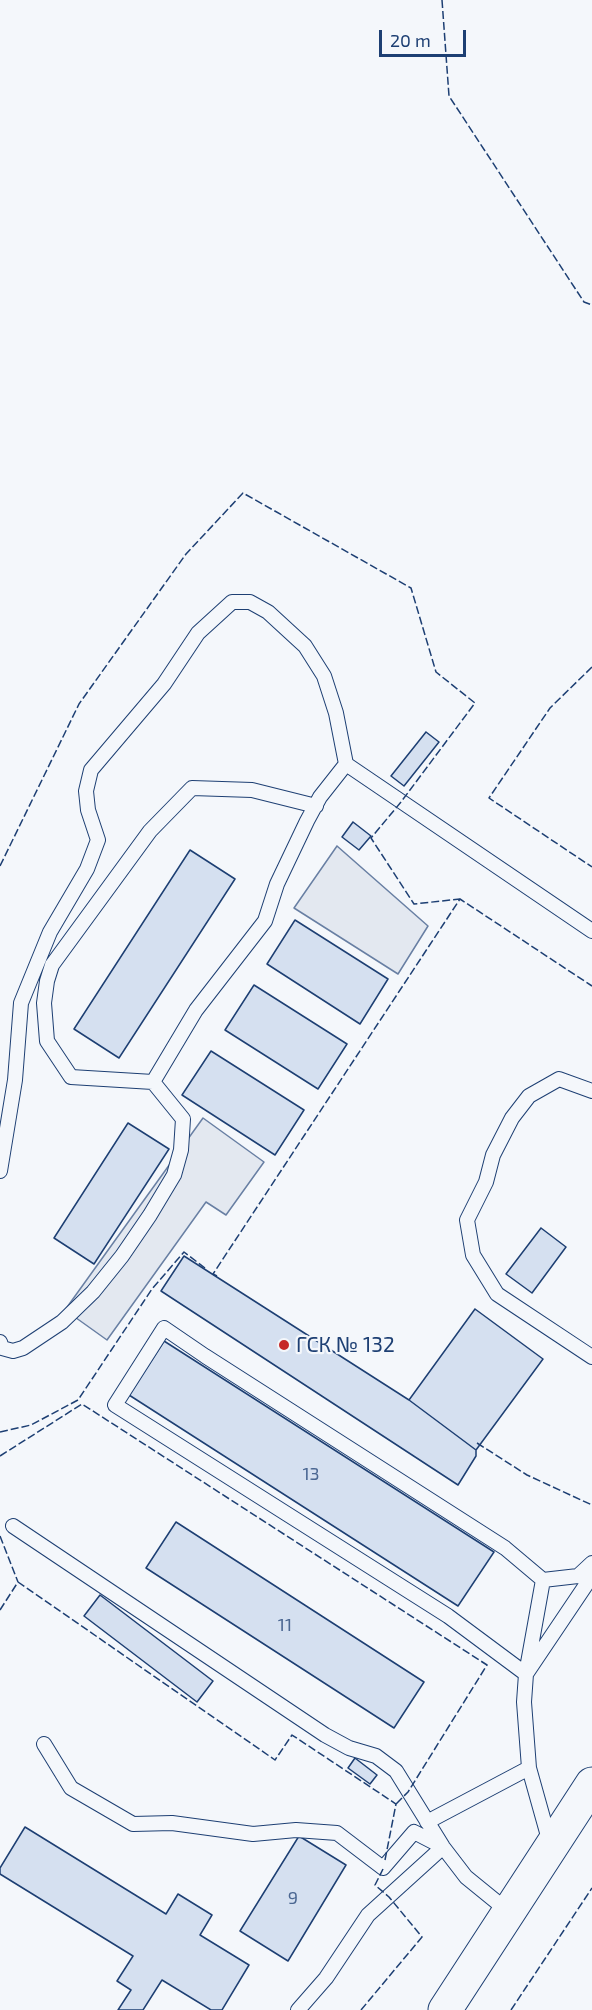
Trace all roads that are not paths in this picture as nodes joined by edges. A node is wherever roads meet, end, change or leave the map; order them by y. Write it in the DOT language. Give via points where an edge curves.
graph roads {
  1 [pos="346,764"];
  2 [pos="316,806"];
  3 [pos="592,931"];
  4 [pos="153,1082"];
  5 [pos="592,1091"];
  6 [pos="0,1171"];
  7 [pos="0,1342"];
  8 [pos="592,1357"];
  9 [pos="13,1526"];
  10 [pos="592,1563"];
  11 [pos="592,1576"];
  12 [pos="543,1580"];
  13 [pos="525,1674"];
  14 [pos="44,1744"];
  15 [pos="529,1768"];
  16 [pos="592,1784"];
  17 [pos="427,1822"];
  18 [pos="443,1847"];
  19 [pos="551,1848"];
  20 [pos="509,1912"];
  21 [pos="298,2010"];
  22 [pos="445,2010"];
  1 -- 2 [label="lane"];
  1 -- 3 [label="lane"];
  1 -- 6 [label="lane" via="324,676 305,646 268,612 250,602 232,602 198,633 164,684 91,770 86,791 98,840 87,869 50,932 21,1003 15,1080"];
  2 -- 4 [label="lane" via="277,884 265,921 196,1010"];
  2 -- 4 [label="lane" via="252,790 192,788 150,831 52,965 44,1003 47,1041 71,1077"];
  4 -- 7 [label="lane" via="183,1119 174,1175 122,1256 62,1322 23,1348 13,1351"];
  5 -- 8 [label="lane" via="559,1079 529,1096 512,1118 493,1155 486,1182 467,1220 473,1255 496,1294"];
  9 -- 17 [label="lane" via="325,1735 376,1756 396,1771"];
  10 -- 12 [label="lane" via="578,1576"];
  11 -- 13 [label="lane"];
  12 -- 13 [label="lane"];
  12 -- 13 [label="lane" via="505,1548 164,1328 116,1405 448,1617"];
  13 -- 15 [label="lane"];
  14 -- 18 [label="lane" via="70,1788 133,1824 172,1823 253,1834 296,1830 337,1833 383,1868 414,1832"];
  15 -- 17 [label="lane"];
  15 -- 19 [label="lane"];
  16 -- 19 [label="street"];
  17 -- 18 [label="lane"];
  18 -- 20 [label="lane" via="465,1877"];
  18 -- 21 [label="lane" via="368,1915 326,1978"];
  19 -- 20 [label="street"];
  20 -- 22 [label="street"];
}
